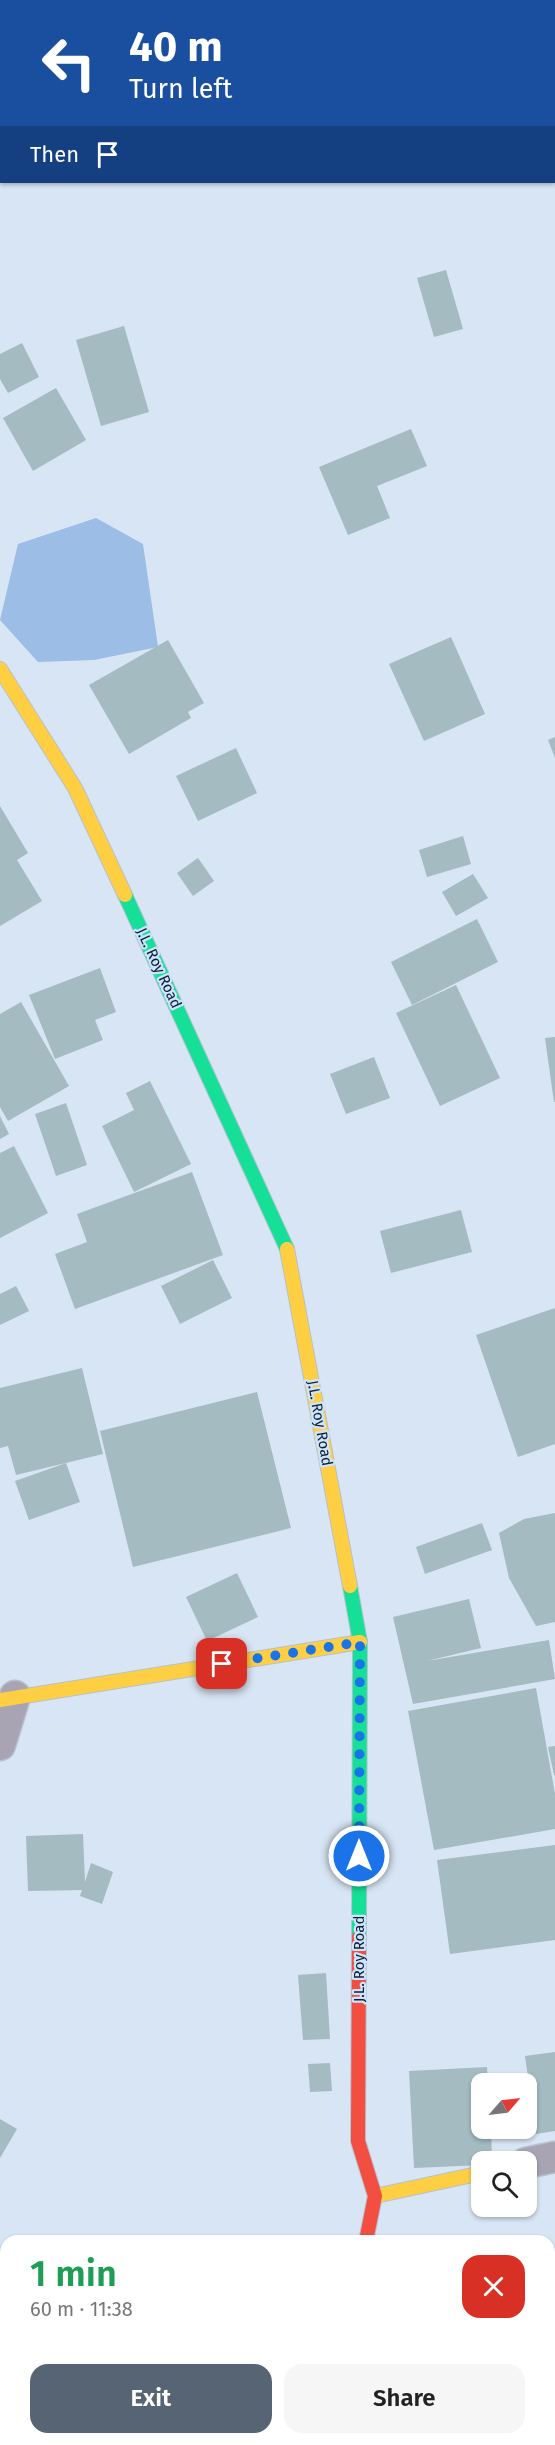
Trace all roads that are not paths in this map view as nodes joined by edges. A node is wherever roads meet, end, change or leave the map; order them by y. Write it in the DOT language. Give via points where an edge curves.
graph roads {
  1 [pos="0,669"];
  2 [pos="360,1642"];
  3 [pos="8,1698"];
  4 [pos="0,1745"];
  5 [pos="555,2157"];
  6 [pos="537,2161"];
  7 [pos="471,2175"];
  8 [pos="375,2196"];
  9 [pos="367,2235"];
  1 -- 2 [label="main road, J.L. Roy Road" via="75,788 286,1243"];
  2 -- 3 [label="main road"];
  2 -- 8 [label="main road, J.L. Roy Road" via="358,2141"];
  3 -- 4 [label="street"];
  5 -- 6 [label="street"];
  7 -- 8 [label="main road"];
  8 -- 9 [label="main road, J.L. Roy Road"];
}
